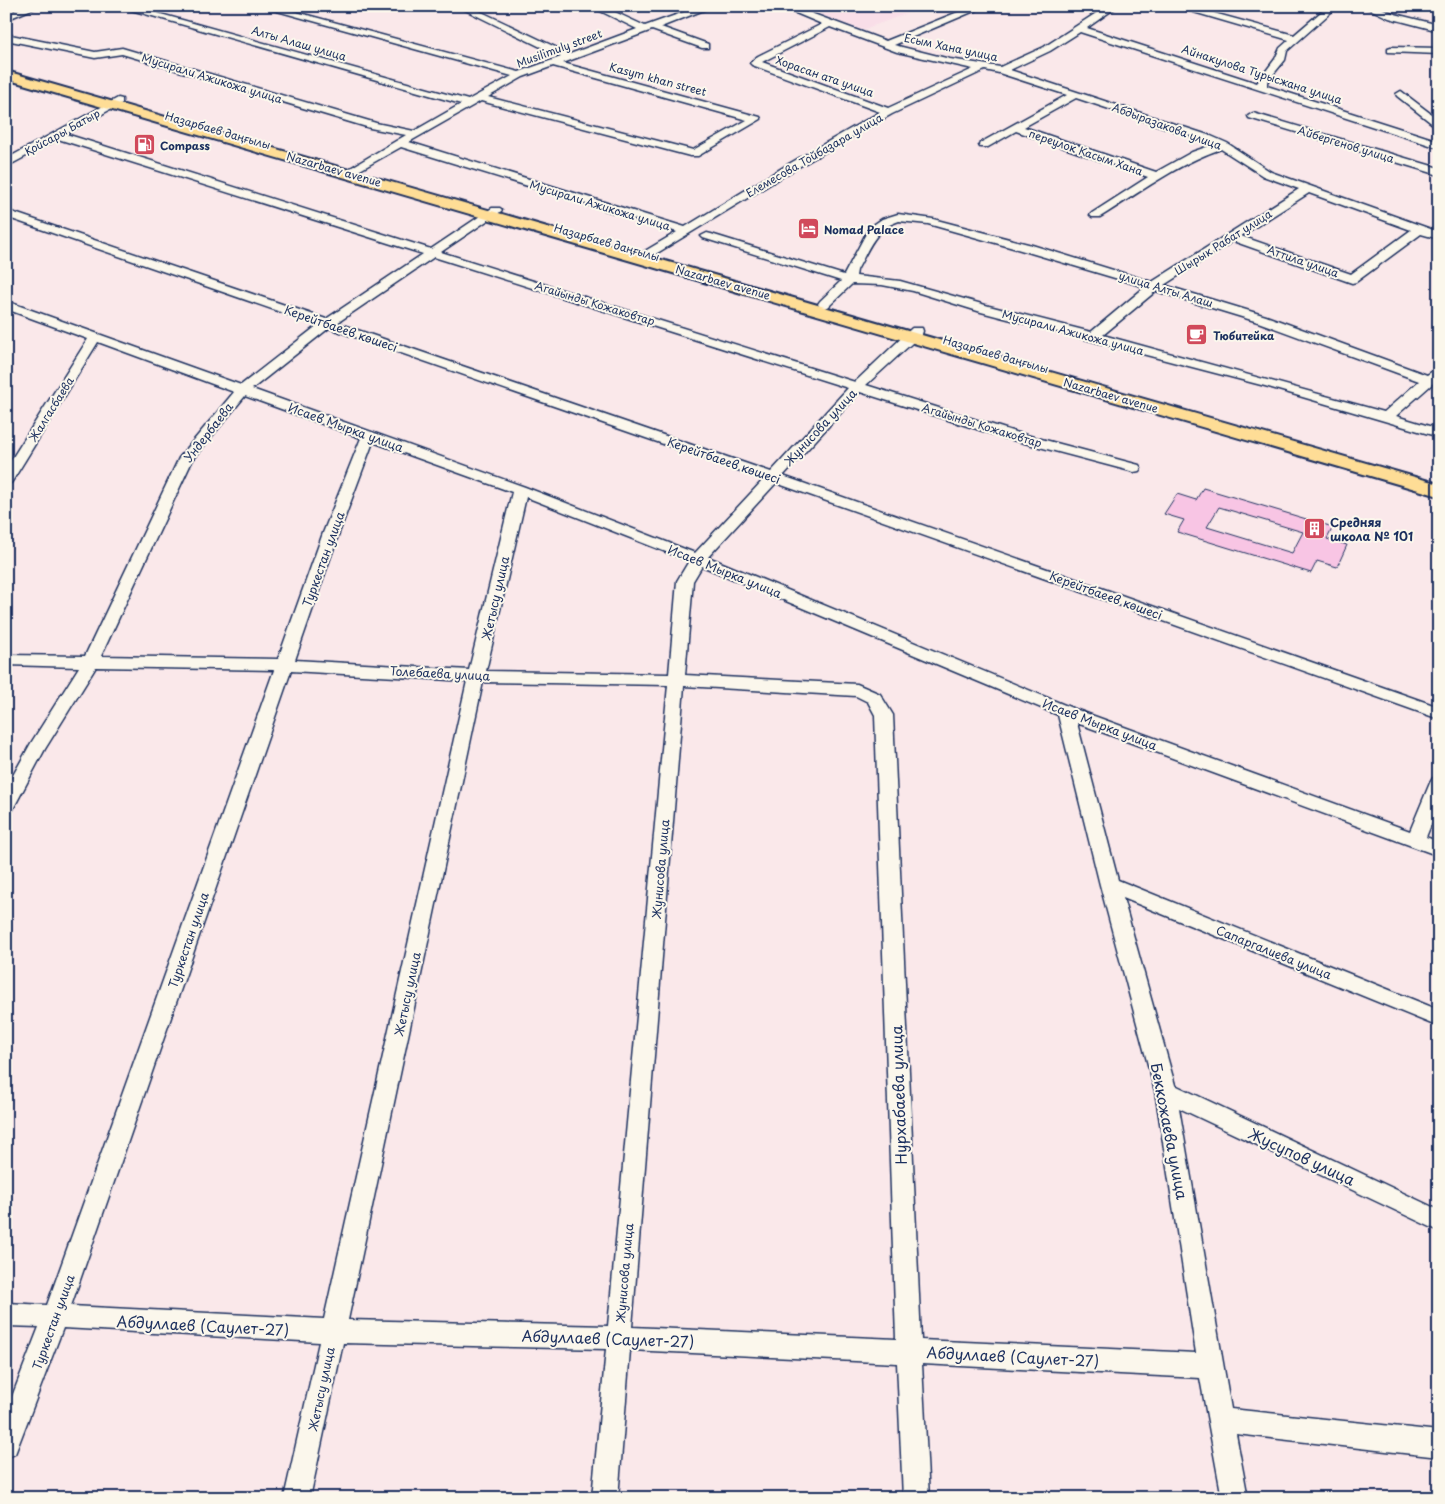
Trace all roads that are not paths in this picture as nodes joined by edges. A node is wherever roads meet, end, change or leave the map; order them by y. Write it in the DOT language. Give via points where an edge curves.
graph roads {
  1 [pos="35,6"];
  2 [pos="122,6"];
  3 [pos="263,6"];
  4 [pos="304,6"];
  5 [pos="461,6"];
  6 [pos="594,6"];
  7 [pos="710,6"];
  8 [pos="783,6"];
  9 [pos="982,6"];
  10 [pos="1114,6"];
  11 [pos="1177,6"];
  12 [pos="1334,6"];
  13 [pos="1367,6"];
  14 [pos="287,12"];
  15 [pos="6,17"];
  16 [pos="829,24"];
  17 [pos="649,28"];
  18 [pos="1078,28"];
  19 [pos="1439,28"];
  20 [pos="6,37"];
  21 [pos="1296,39"];
  22 [pos="885,45"];
  23 [pos="705,46"];
  24 [pos="1391,50"];
  25 [pos="1439,51"];
  26 [pos="569,57"];
  27 [pos="553,63"];
  28 [pos="6,68"];
  29 [pos="984,68"];
  30 [pos="1001,70"];
  31 [pos="6,75"];
  32 [pos="520,75"];
  33 [pos="1262,87"];
  34 [pos="1076,94"];
  35 [pos="1401,94"];
  36 [pos="479,98"];
  37 [pos="114,103"];
  38 [pos="470,104"];
  39 [pos="888,112"];
  40 [pos="1253,116"];
  41 [pos="1439,126"];
  42 [pos="1016,128"];
  43 [pos="416,134"];
  44 [pos="57,135"];
  45 [pos="400,143"];
  46 [pos="984,145"];
  47 [pos="1223,145"];
  48 [pos="1439,145"];
  49 [pos="6,164"];
  50 [pos="350,171"];
  51 [pos="1439,172"];
  52 [pos="1156,176"];
  53 [pos="1307,189"];
  54 [pos="492,212"];
  55 [pos="6,213"];
  56 [pos="1096,215"];
  57 [pos="1420,229"];
  58 [pos="686,231"];
  59 [pos="707,236"];
  60 [pos="1231,236"];
  61 [pos="1439,236"];
  62 [pos="434,252"];
  63 [pos="649,254"];
  64 [pos="849,280"];
  65 [pos="1154,286"];
  66 [pos="824,304"];
  67 [pos="6,305"];
  68 [pos="327,324"];
  69 [pos="913,334"];
  70 [pos="1094,336"];
  71 [pos="95,337"];
  72 [pos="1439,371"];
  73 [pos="1428,380"];
  74 [pos="858,386"];
  75 [pos="243,390"];
  76 [pos="1387,417"];
  77 [pos="1439,433"];
  78 [pos="369,435"];
  79 [pos="1134,468"];
  80 [pos="774,477"];
  81 [pos="6,480"];
  82 [pos="1439,481"];
  83 [pos="520,490"];
  84 [pos="1439,490"];
  85 [pos="698,559"];
  86 [pos="6,660"];
  87 [pos="90,663"];
  88 [pos="286,665"];
  89 [pos="476,676"];
  90 [pos="677,680"];
  91 [pos="872,695"];
  92 [pos="1066,712"];
  93 [pos="1439,713"];
  94 [pos="1439,783"];
  95 [pos="6,806"];
  96 [pos="1415,840"];
  97 [pos="1439,849"];
  98 [pos="1110,885"];
  99 [pos="1439,1019"];
  100 [pos="1166,1091"];
  101 [pos="1439,1221"];
  102 [pos="6,1314"];
  103 [pos="55,1317"];
  104 [pos="333,1332"];
  105 [pos="618,1338"];
  106 [pos="909,1351"];
  107 [pos="1210,1366"];
  108 [pos="1220,1420"];
  109 [pos="8,1437"];
  110 [pos="1439,1444"];
  111 [pos="297,1498"];
  112 [pos="605,1498"];
  113 [pos="916,1498"];
  114 [pos="1235,1498"];
  1 -- 15 [label="street"];
  2 -- 38 [label="street, Алты Алаш улица"];
  3 -- 14 [label="street"];
  4 -- 14 [label="street"];
  5 -- 26 [label="street"];
  6 -- 17 [label="street"];
  7 -- 17 [label="street, Musilimuly street"];
  8 -- 16 [label="street, Есым Хана улица"];
  9 -- 22 [label="street"];
  10 -- 18 [label="street"];
  11 -- 21 [label="street"];
  12 -- 21 [label="street"];
  13 -- 19 [label="street"];
  14 -- 32 [label="street"];
  16 -- 22 [label="street, Есым Хана улица"];
  16 -- 39 [label="street, Хорасан ата улица" via="755,63"];
  17 -- 23 [label="street"];
  17 -- 26 [label="street, Musilimuly street"];
  18 -- 30 [label="street" via="1047,49"];
  18 -- 33 [label="street, Айнакулова Турысжана улица"];
  20 -- 43 [label="street, Мусирали Ажикожа улица" via="95,55 122,51 374,126"];
  21 -- 33 [label="street" via="1283,50"];
  22 -- 29 [label="street, Есым Хана улица"];
  24 -- 25 [label="street"];
  26 -- 27 [label="street, Musilimuly street"];
  27 -- 32 [label="street, Musilimuly street"];
  27 -- 36 [label="street, Kasym khan street" via="756,118 694,154"];
  28 -- 37 [label="main road"];
  29 -- 30 [label="street, Есым Хана улица"];
  29 -- 39 [label="street, Елемесова Тойбазара улица"];
  30 -- 34 [label="street, Абдыразакова улица"];
  31 -- 37 [label="main road, Nazarbaev avenue"];
  32 -- 36 [label="street, Musilimuly street"];
  33 -- 48 [label="street, Айнакулова Турысжана улица"];
  34 -- 42 [label="street"];
  34 -- 47 [label="street, Абдыразакова улица"];
  35 -- 41 [label="street"];
  36 -- 38 [label="street, Musilimuly street"];
  37 -- 44 [label="street, Қойсары Батыр"];
  37 -- 50 [label="main road, Nazarbaev avenue"];
  38 -- 43 [label="street, Musilimuly street"];
  39 -- 58 [label="street, Елемесова Тойбазара улица"];
  40 -- 51 [label="street, Айбергенов улица"];
  42 -- 46 [label="street"];
  42 -- 52 [label="street, переулок Касым Хана"];
  43 -- 45 [label="street, Musilimuly street"];
  44 -- 49 [label="street, Қойсары Батыр"];
  44 -- 62 [label="street, Агайынды Кожаковтар"];
  45 -- 50 [label="street, Musilimuly street"];
  45 -- 58 [label="street, Мусирали Ажикожа улица"];
  47 -- 52 [label="street" via="1196,154"];
  47 -- 53 [label="street, Абдыразакова улица" via="1267,174"];
  50 -- 54 [label="main road, Nazarbaev avenue"];
  52 -- 56 [label="street"];
  53 -- 57 [label="street, Абдыразакова улица"];
  53 -- 60 [label="street, Шырык Рабат улица"];
  54 -- 62 [label="street, Ундербаева"];
  54 -- 63 [label="main road, Назарбаев даңғылы"];
  54 -- 69 [label="main road, Nazarbaev avenue"];
  55 -- 68 [label="street, Керейтбаеев көшесі"];
  57 -- 60 [label="street, Аттила улица" via="1352,278"];
  57 -- 61 [label="street, Абдыразакова улица"];
  58 -- 63 [label="street, Елемесова Тойбазара улица"];
  59 -- 64 [label="street, Мусирали Ажикожа улица"];
  60 -- 65 [label="street, Шырык Рабат улица"];
  62 -- 68 [label="street, Ундербаева"];
  62 -- 74 [label="street, Агайынды Кожаковтар"];
  63 -- 66 [label="main road, Назарбаев даңғылы"];
  64 -- 65 [label="street, улица Алты Алаш" via="872,230 898,217 938,224"];
  64 -- 66 [label="street"];
  64 -- 70 [label="street, Мусирали Ажикожа улица" via="881,280"];
  65 -- 70 [label="street, Шырык Рабат улица"];
  65 -- 73 [label="street, улица Алты Алаш" via="1262,319"];
  66 -- 69 [label="main road, Назарбаев даңғылы"];
  67 -- 71 [label="street, Исаев Мырка улица"];
  68 -- 75 [label="street, Ундербаева"];
  68 -- 80 [label="street, Керейтбаеев көшесі"];
  69 -- 74 [label="street, Жунисова улица"];
  69 -- 82 [label="main road, Назарбаев даңғылы"];
  69 -- 84 [label="main road, Nazarbaev avenue"];
  70 -- 76 [label="street, Мусирали Ажикожа улица"];
  71 -- 75 [label="street, Исаев Мырка улица"];
  71 -- 81 [label="street, Жалгасбаева"];
  72 -- 73 [label="street"];
  73 -- 76 [label="street"];
  74 -- 79 [label="street, Агайынды Кожаковтар" via="1010,434"];
  74 -- 80 [label="street, Жунисова улица"];
  75 -- 78 [label="street, Исаев Мырка улица"];
  75 -- 87 [label="street, Ундербаева" via="186,458"];
  76 -- 77 [label="street, Мусирали Ажикожа улица"];
  78 -- 83 [label="street, Исаев Мырка улица"];
  78 -- 88 [label="street, Туркестан улица"];
  80 -- 85 [label="street, Жунисова улица"];
  80 -- 93 [label="street, Керейтбаеев көшесі"];
  83 -- 85 [label="street, Исаев Мырка улица"];
  83 -- 89 [label="street, Жетысу улица"];
  85 -- 90 [label="street, Жунисова улица" via="685,581"];
  85 -- 92 [label="street, Исаев Мырка улица"];
  86 -- 87 [label="street, Толебаева улица"];
  87 -- 88 [label="street, Толебаева улица"];
  87 -- 95 [label="street, Ундербаева" via="37,747"];
  88 -- 89 [label="street, Толебаева улица"];
  88 -- 103 [label="street, Туркестан улица"];
  89 -- 90 [label="street, Толебаева улица"];
  89 -- 104 [label="street, Жетысу улица"];
  90 -- 91 [label="street, Толебаева улица" via="857,690"];
  90 -- 105 [label="street, Жунисова улица"];
  91 -- 106 [label="street, Нурхабаева улица" via="880,703 884,715"];
  92 -- 96 [label="street, Исаев Мырка улица"];
  92 -- 98 [label="street, Беккожаева улица"];
  94 -- 96 [label="street"];
  96 -- 97 [label="street, Исаев Мырка улица"];
  98 -- 99 [label="street, Сапаргалиева улица"];
  98 -- 100 [label="street, Беккожаева улица"];
  100 -- 101 [label="street, Жусупов улица"];
  100 -- 107 [label="street, Беккожаева улица"];
  102 -- 103 [label="street, Абдуллаев (Саулет-27)"];
  103 -- 104 [label="street, Абдуллаев (Саулет-27)"];
  103 -- 109 [label="street, Туркестан улица"];
  104 -- 105 [label="street, Абдуллаев (Саулет-27)"];
  104 -- 111 [label="street, Жетысу улица"];
  105 -- 106 [label="street, Абдуллаев (Саулет-27)"];
  105 -- 112 [label="street, Жунисова улица"];
  106 -- 107 [label="street, Абдуллаев (Саулет-27)"];
  106 -- 113 [label="street, Нурхабаева улица"];
  107 -- 108 [label="street, Беккожаева улица"];
  108 -- 110 [label="street"];
  108 -- 114 [label="street, Беккожаева улица"];
}
